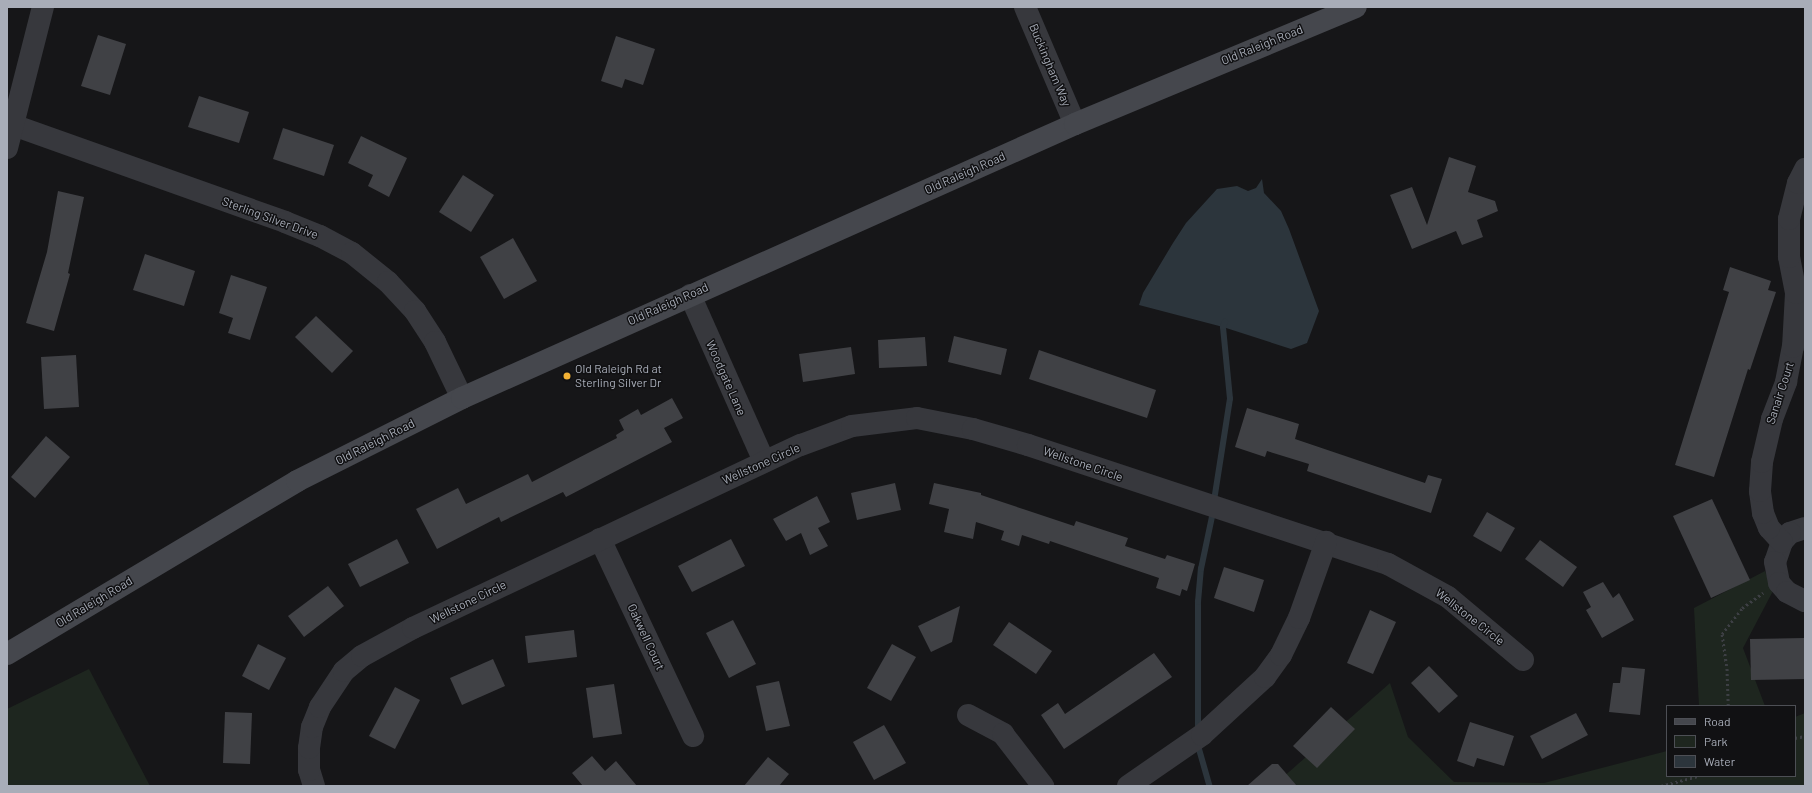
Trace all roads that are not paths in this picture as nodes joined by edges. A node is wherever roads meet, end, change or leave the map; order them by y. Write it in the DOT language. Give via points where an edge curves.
graph roads {
  1 [pos="43,7"];
  2 [pos="1025,7"];
  3 [pos="1356,7"];
  4 [pos="1075,124"];
  5 [pos="13,125"];
  6 [pos="7,148"];
  7 [pos="1805,169"];
  8 [pos="690,295"];
  9 [pos="462,398"];
  10 [pos="764,461"];
  11 [pos="1805,528"];
  12 [pos="600,539"];
  13 [pos="1326,542"];
  14 [pos="1782,542"];
  15 [pos="1805,601"];
  16 [pos="7,654"];
  17 [pos="1523,660"];
  18 [pos="968,715"];
  19 [pos="693,736"];
  20 [pos="314,786"];
  21 [pos="1043,786"];
  22 [pos="1128,786"];
  1 -- 5 [label="street"];
  2 -- 4 [label="street, Buckingham Way"];
  3 -- 4 [label="main road, Old Raleigh Road"];
  4 -- 8 [label="main road, Old Raleigh Road"];
  5 -- 6 [label="street"];
  5 -- 9 [label="street, Sterling Silver Drive" via="285,222 352,253 388,282 415,311 435,342"];
  7 -- 14 [label="street, Sanair Court" via="1793,200 1788,231 1796,292 1793,347 1786,382 1766,437 1761,476 1763,512 1769,528"];
  8 -- 9 [label="main road, Old Raleigh Road"];
  8 -- 10 [label="street, Woodgate Lane"];
  9 -- 16 [label="main road, Old Raleigh Road" via="298,481"];
  10 -- 12 [label="street, Wellstone Circle"];
  10 -- 13 [label="street, Wellstone Circle" via="852,426 917,418 973,429"];
  11 -- 14 [label="street" via="1790,533"];
  12 -- 19 [label="street, Oakwell Court"];
  12 -- 20 [label="street, Wellstone Circle" via="413,628 362,656 344,671 329,690 312,727 309,770"];
  13 -- 17 [label="street, Wellstone Circle" via="1388,564 1448,597"];
  13 -- 22 [label="street" via="1299,618 1281,655 1265,677 1202,735"];
  14 -- 15 [label="street" via="1774,562 1780,583 1787,592"];
  18 -- 21 [label="street" via="1003,734"];
}
